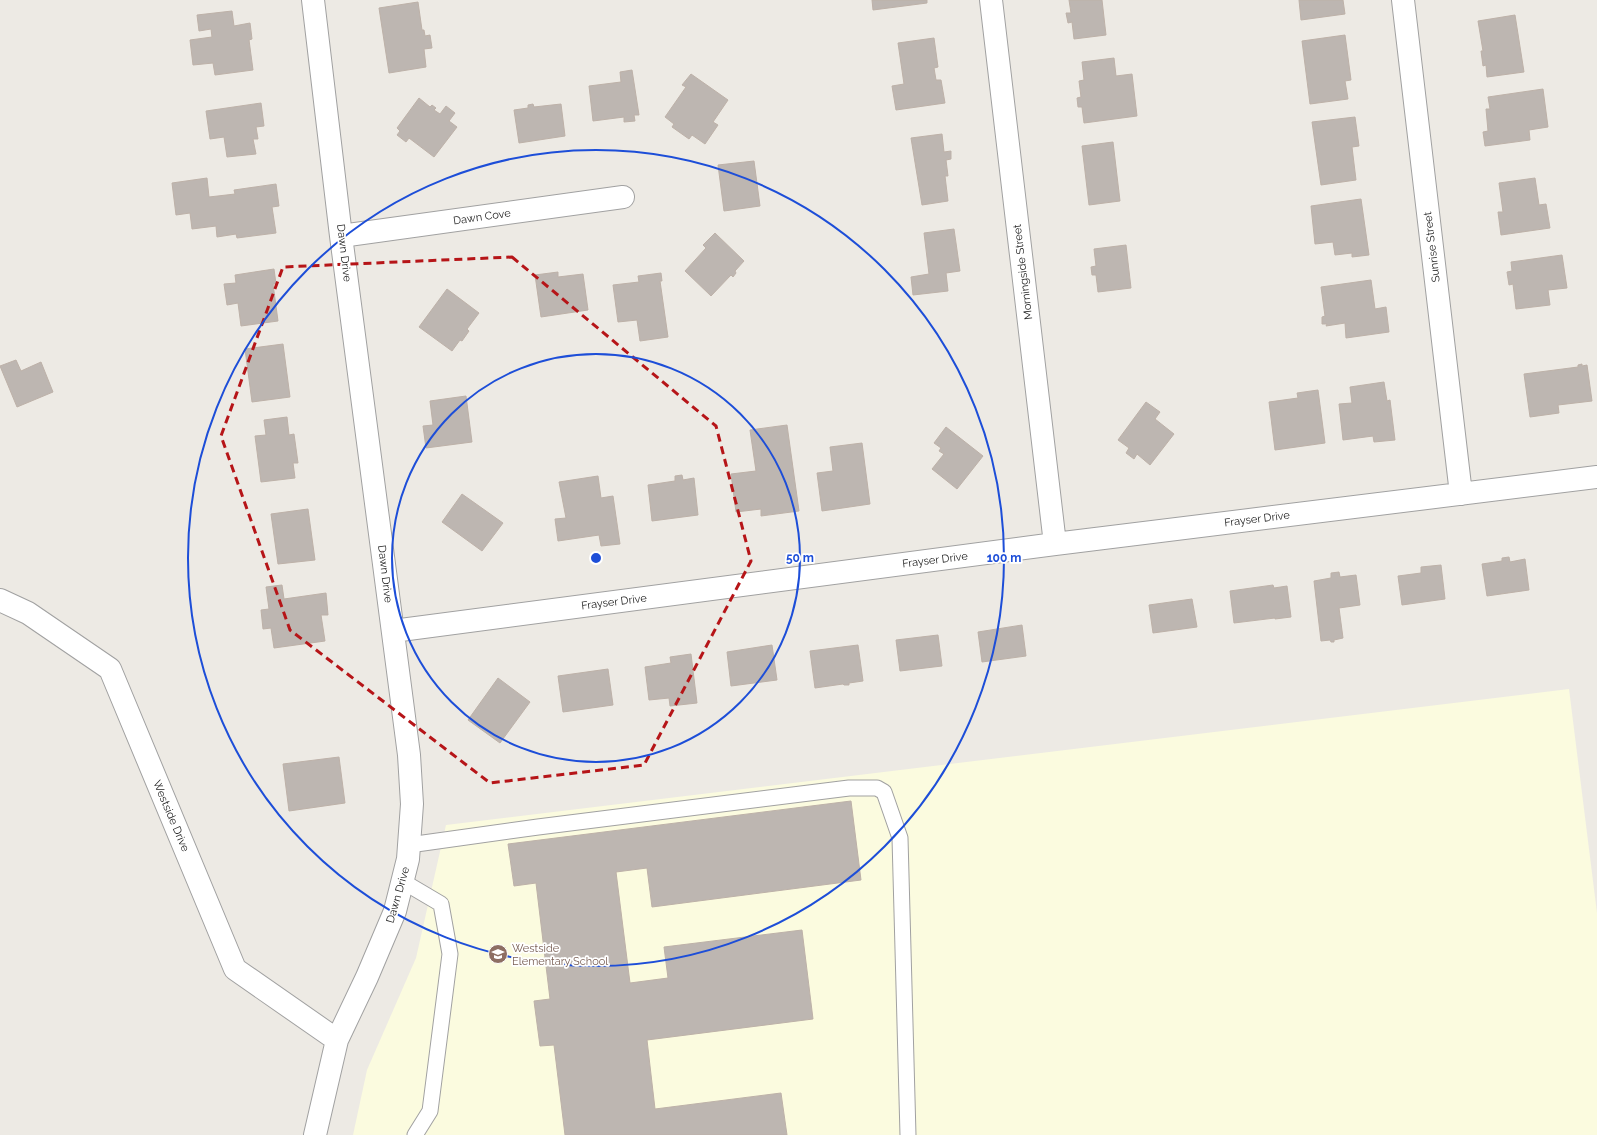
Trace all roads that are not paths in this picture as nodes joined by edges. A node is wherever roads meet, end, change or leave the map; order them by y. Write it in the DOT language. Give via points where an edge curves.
graph roads {
  1 [pos="313,0"];
  2 [pos="991,0"];
  3 [pos="1403,0"];
  4 [pos="622,198"];
  5 [pos="341,236"];
  6 [pos="1597,477"];
  7 [pos="1461,494"];
  8 [pos="1055,544"];
  9 [pos="0,600"];
  10 [pos="393,631"];
  11 [pos="409,845"];
  12 [pos="402,881"];
  13 [pos="337,1040"];
  14 [pos="315,1135"];
  15 [pos="415,1135"];
  16 [pos="908,1135"];
  1 -- 5 [label="street, Dawn Drive"];
  2 -- 8 [label="street, Morningside Street"];
  3 -- 7 [label="street, Sunrise Street"];
  4 -- 5 [label="street, Dawn Cove"];
  5 -- 10 [label="street, Dawn Drive"];
  6 -- 7 [label="street, Frayser Drive"];
  7 -- 8 [label="street, Frayser Drive"];
  8 -- 10 [label="street, Frayser Drive"];
  9 -- 13 [label="street, Westside Drive" via="28,613 110,669 235,969"];
  10 -- 11 [label="street, Dawn Drive" via="409,755 412,804"];
  11 -- 12 [label="street, Dawn Drive"];
  11 -- 16 [label="lane" via="538,826 841,789 877,788 884,792 900,838"];
  12 -- 13 [label="street, Dawn Drive" via="395,912"];
  12 -- 15 [label="lane" via="441,904 450,954 430,1111"];
  13 -- 14 [label="street, Dawn Drive"];
}
